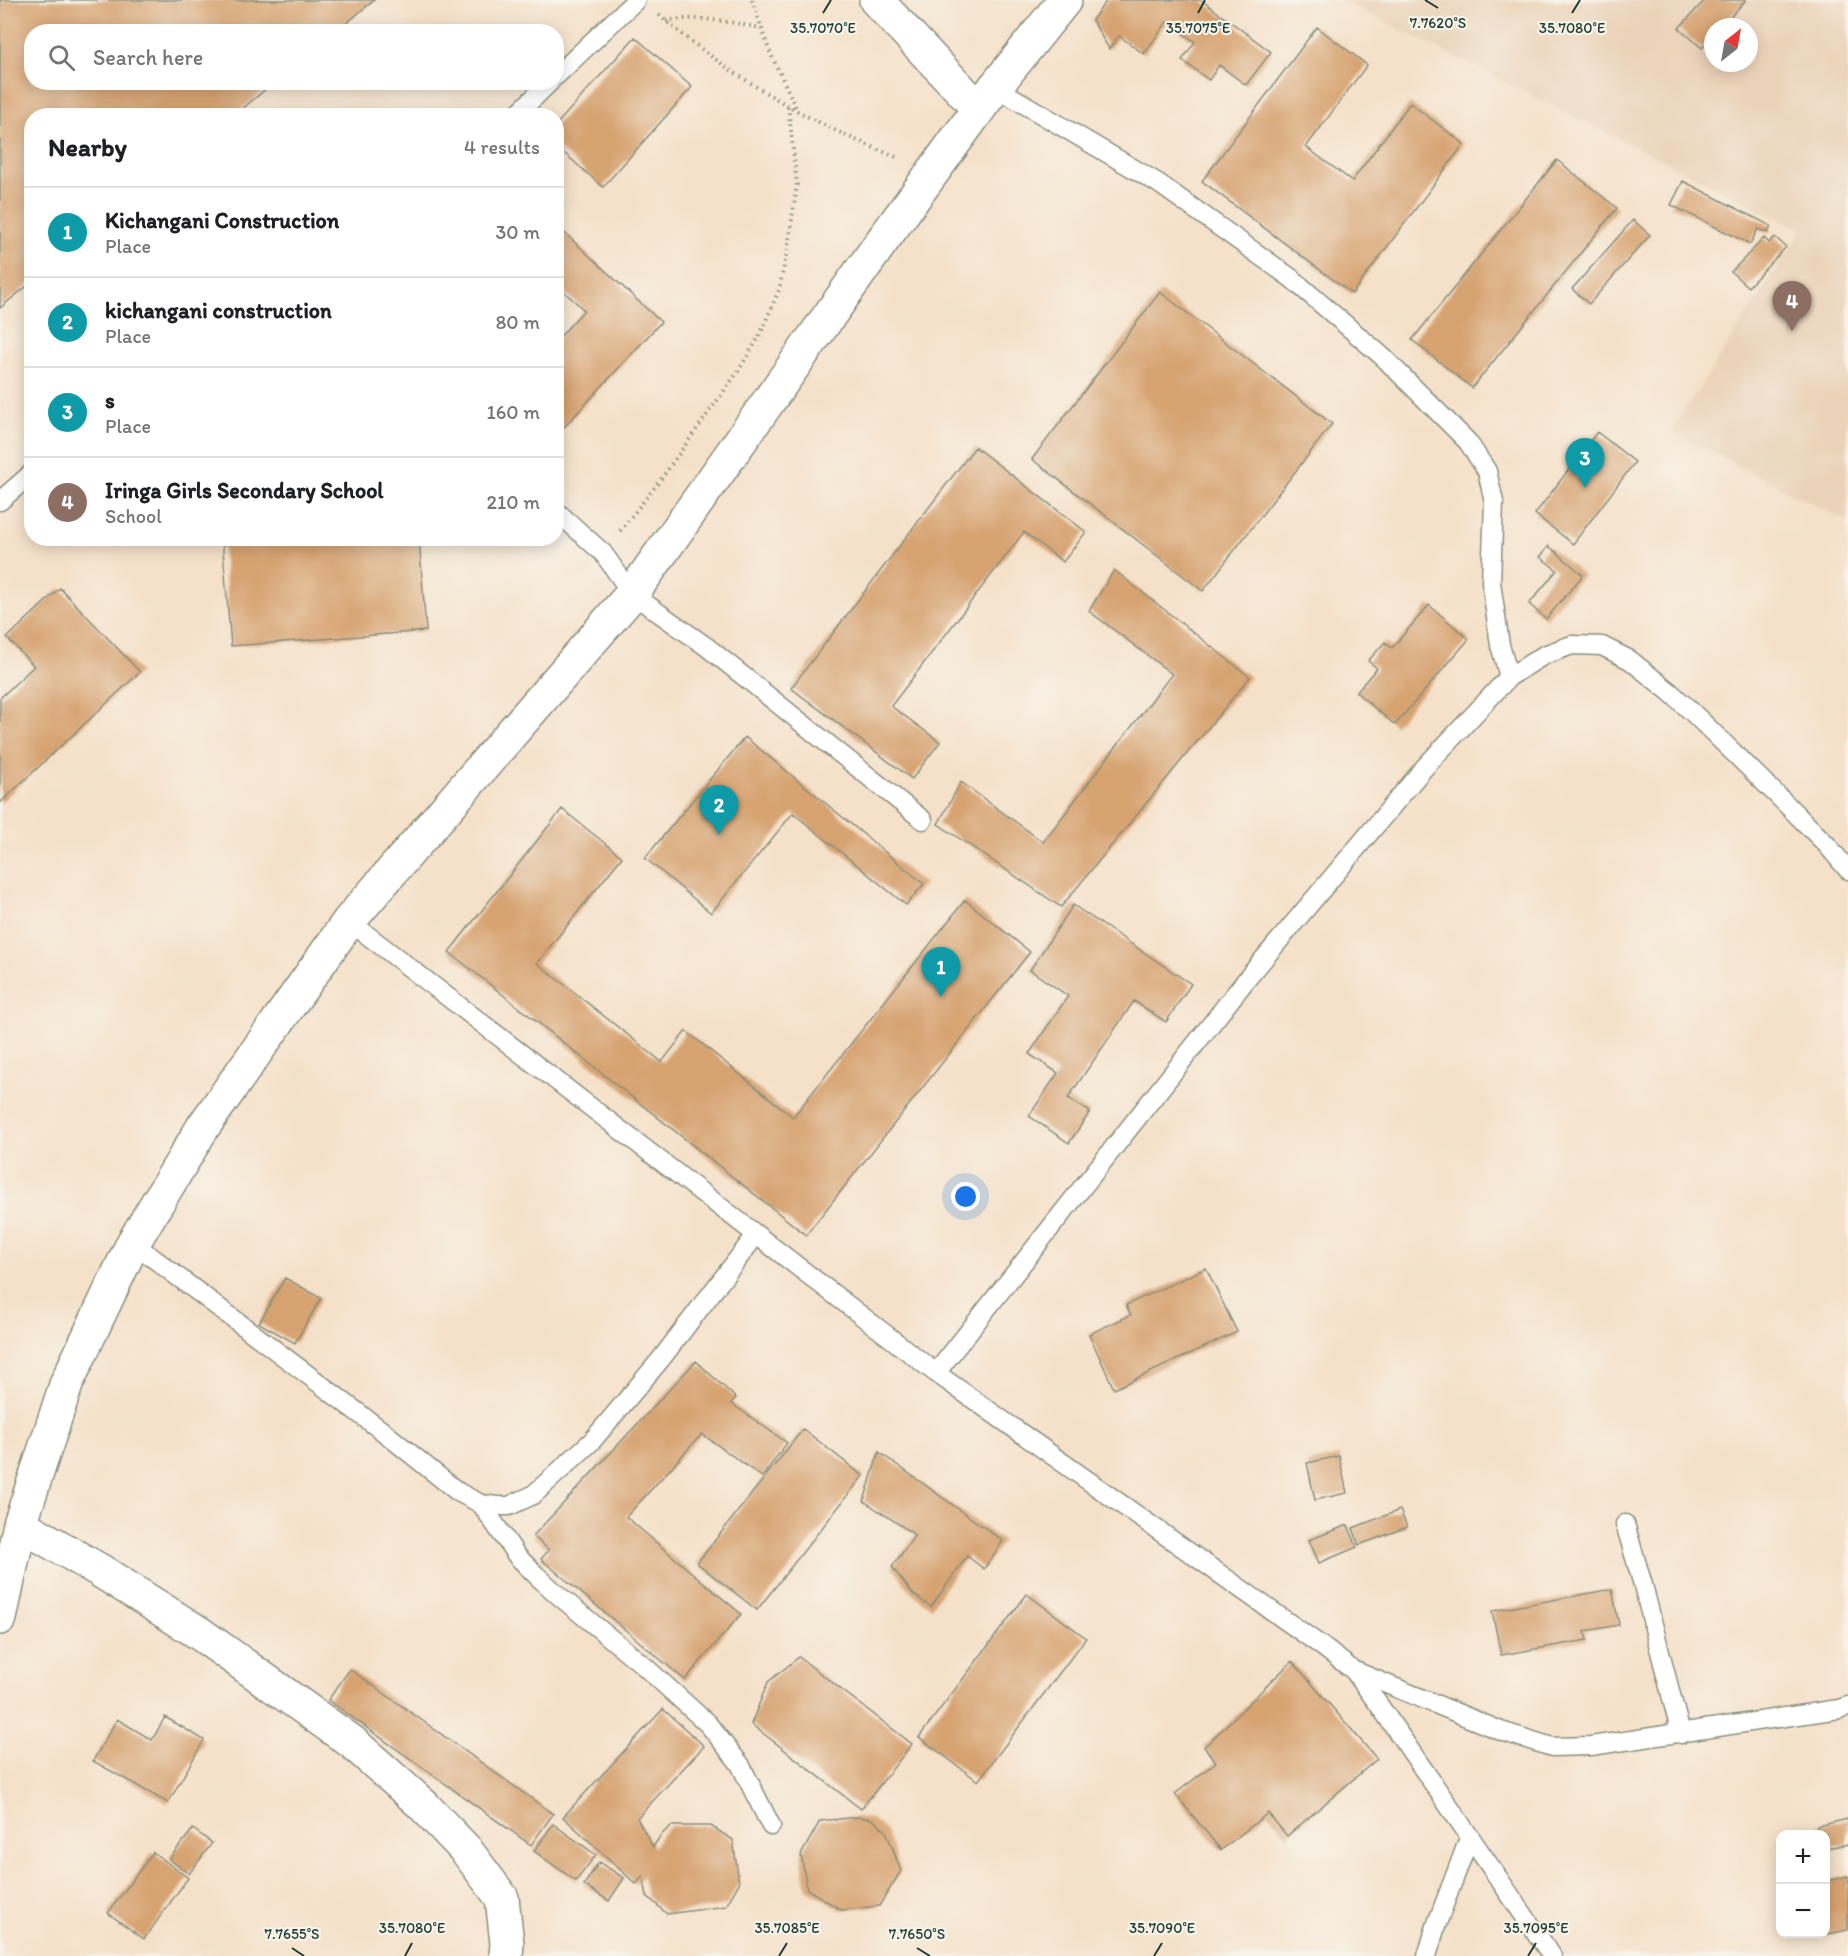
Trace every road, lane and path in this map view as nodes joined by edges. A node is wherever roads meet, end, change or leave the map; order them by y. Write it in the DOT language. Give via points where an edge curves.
graph roads {
  1 [pos="636,0"];
  2 [pos="752,0"];
  3 [pos="876,0"];
  4 [pos="1065,0"];
  5 [pos="657,14"];
  6 [pos="666,21"];
  7 [pos="762,28"];
  8 [pos="564,68"];
  9 [pos="542,90"];
  10 [pos="987,98"];
  11 [pos="788,105"];
  12 [pos="523,108"];
  13 [pos="797,110"];
  14 [pos="937,168"];
  15 [pos="24,480"];
  16 [pos="0,501"];
  17 [pos="564,518"];
  18 [pos="603,553"];
  19 [pos="632,594"];
  20 [pos="1509,677"];
  21 [pos="922,820"];
  22 [pos="1848,870"];
  23 [pos="349,921"];
  24 [pos="756,1234"];
  25 [pos="133,1243"];
  26 [pos="936,1373"];
  27 [pos="481,1504"];
  28 [pos="20,1524"];
  29 [pos="1625,1524"];
  30 [pos="0,1618"];
  31 [pos="1354,1671"];
  32 [pos="1848,1706"];
  33 [pos="1681,1734"];
  34 [pos="771,1826"];
  35 [pos="1470,1836"];
  36 [pos="507,1956"];
  37 [pos="1427,1956"];
  38 [pos="1552,1956"];
  1 -- 8 [label="lane"];
  2 -- 7 [label="path"];
  3 -- 10 [label="street"];
  4 -- 10 [label="street"];
  5 -- 6 [label="path"];
  6 -- 7 [label="path" via="720,20"];
  6 -- 11 [label="path" via="735,74"];
  7 -- 13 [label="path"];
  9 -- 12 [label="lane"];
  10 -- 14 [label="street"];
  10 -- 20 [label="lane" via="1158,183 1290,278 1383,357 1468,442 1487,471 1494,502 1491,582"];
  11 -- 13 [label="path"];
  11 -- 18 [label="path" via="797,184 779,290 759,337 737,373"];
  13 -- 14 [label="path" via="874,148"];
  14 -- 19 [label="street"];
  15 -- 16 [label="lane"];
  17 -- 18 [label="lane"];
  18 -- 19 [label="lane"];
  19 -- 21 [label="lane" via="707,647"];
  19 -- 23 [label="street"];
  20 -- 22 [label="lane" via="1544,655 1572,645 1602,646 1630,660 1670,692 1779,795"];
  20 -- 26 [label="lane" via="1424,768 1253,971"];
  23 -- 24 [label="lane"];
  23 -- 25 [label="street" via="203,1127"];
  24 -- 26 [label="lane"];
  24 -- 27 [label="lane" via="668,1350 592,1441 533,1495 509,1506"];
  25 -- 27 [label="lane" via="458,1492"];
  25 -- 28 [label="street" via="68,1382"];
  26 -- 31 [label="lane"];
  27 -- 34 [label="lane" via="517,1556 536,1575 708,1724 740,1764"];
  28 -- 30 [label="street"];
  28 -- 36 [label="street" via="199,1633 352,1742 423,1805 466,1850 502,1898"];
  29 -- 33 [label="lane"];
  31 -- 33 [label="lane" via="1501,1731 1552,1747"];
  31 -- 35 [label="lane"];
  32 -- 33 [label="lane"];
  35 -- 37 [label="lane"];
  35 -- 38 [label="lane"];
}
